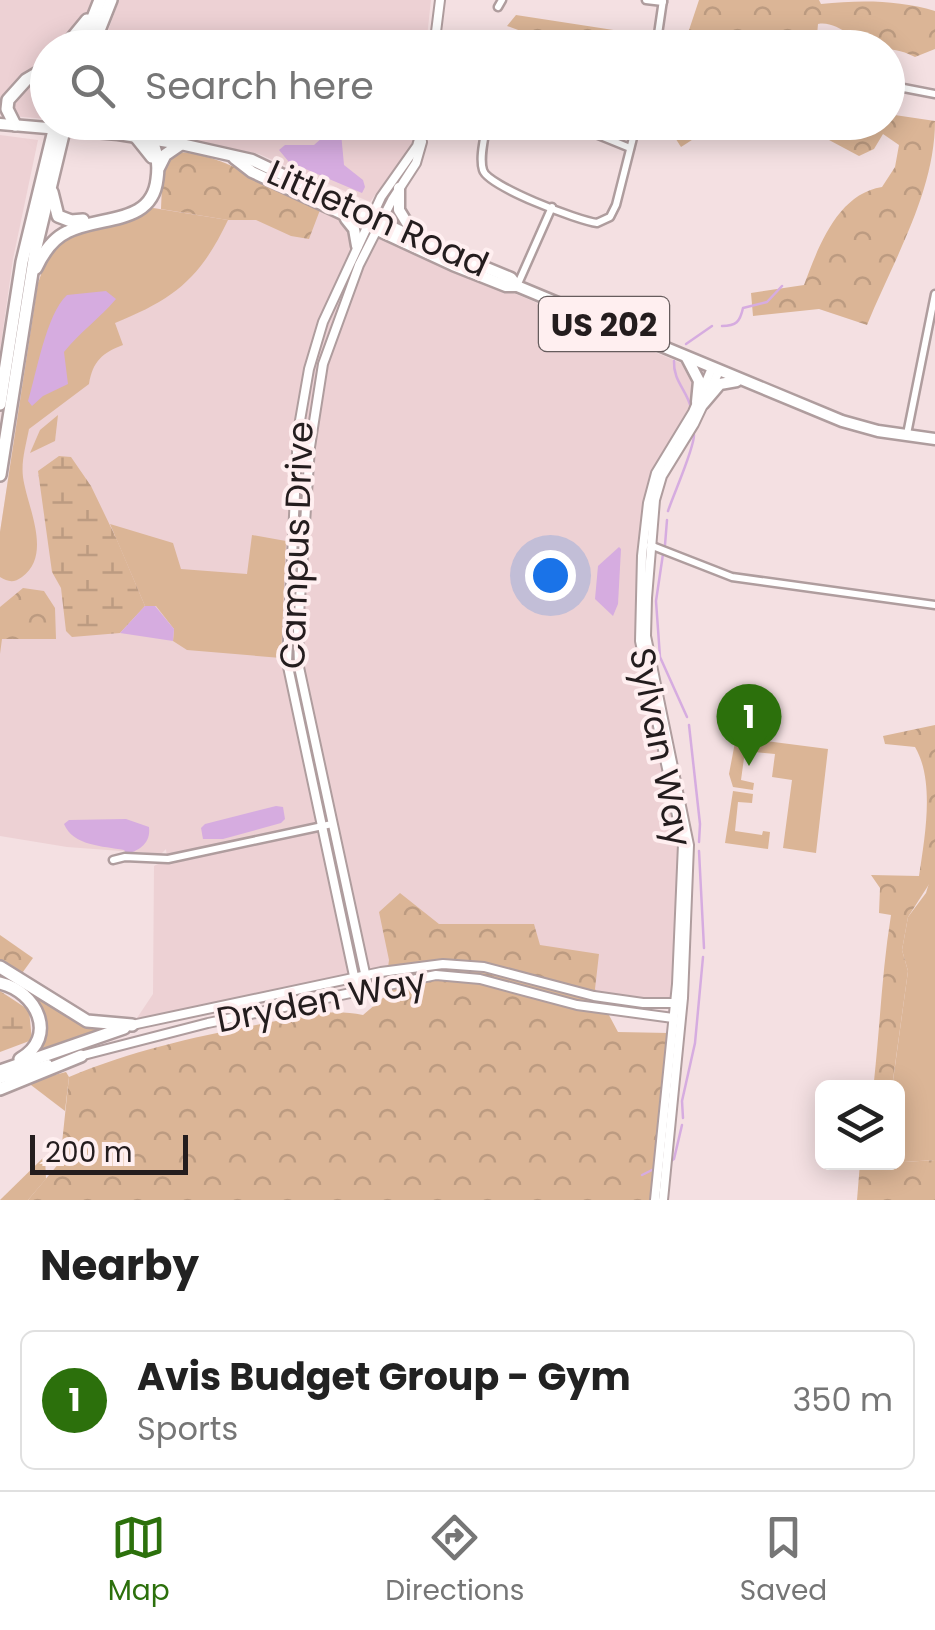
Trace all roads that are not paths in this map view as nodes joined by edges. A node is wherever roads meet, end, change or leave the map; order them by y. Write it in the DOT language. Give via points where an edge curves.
graph roads {
  1 [pos="111,0"];
  2 [pos="440,0"];
  3 [pos="646,0"];
  4 [pos="663,1"];
  5 [pos="98,4"];
  6 [pos="78,30"];
  7 [pos="88,30"];
  8 [pos="99,30"];
  9 [pos="436,30"];
  10 [pos="659,30"];
  11 [pos="30,73"];
  12 [pos="30,79"];
  13 [pos="905,88"];
  14 [pos="3,94"];
  15 [pos="935,94"];
  16 [pos="7,124"];
  17 [pos="56,140"];
  18 [pos="58,140"];
  19 [pos="139,140"];
  20 [pos="152,140"];
  21 [pos="418,140"];
  22 [pos="421,140"];
  23 [pos="485,140"];
  24 [pos="610,140"];
  25 [pos="632,140"];
  26 [pos="181,144"];
  27 [pos="630,148"];
  28 [pos="234,158"];
  29 [pos="159,167"];
  30 [pos="51,180"];
  31 [pos="399,188"];
  32 [pos="552,208"];
  33 [pos="337,212"];
  34 [pos="374,223"];
  35 [pos="419,240"];
  36 [pos="357,246"];
  37 [pos="28,285"];
  38 [pos="517,286"];
  39 [pos="935,294"];
  40 [pos="932,327"];
  41 [pos="686,357"];
  42 [pos="716,369"];
  43 [pos="744,381"];
  44 [pos="2,385"];
  45 [pos="700,403"];
  46 [pos="0,404"];
  47 [pos="906,436"];
  48 [pos="935,440"];
  49 [pos="0,475"];
  50 [pos="648,544"];
  51 [pos="935,605"];
  52 [pos="332,824"];
  53 [pos="321,826"];
  54 [pos="113,860"];
  55 [pos="0,968"];
  56 [pos="366,976"];
  57 [pos="354,978"];
  58 [pos="0,983"];
  59 [pos="368,987"];
  60 [pos="357,990"];
  61 [pos="678,1003"];
  62 [pos="676,1018"];
  63 [pos="132,1025"];
  64 [pos="81,1056"];
  65 [pos="0,1069"];
  66 [pos="0,1079"];
  67 [pos="0,1089"];
  68 [pos="659,1200"];
  1 -- 8 [label="highway"];
  2 -- 9 [label="street"];
  3 -- 4 [label="street"];
  4 -- 10 [label="street"];
  5 -- 6 [label="highway"];
  5 -- 7 [label="highway"];
  11 -- 14 [label="highway"];
  12 -- 16 [label="highway" via="8,100"];
  13 -- 15 [label="street"];
  14 -- 16 [label="highway"];
  17 -- 44 [label="highway" via="22,262"];
  18 -- 30 [label="highway"];
  19 -- 30 [label="highway" via="152,166 148,191 136,206 66,220 54,210"];
  20 -- 26 [label="main road, Littleton Road / US 202"];
  20 -- 29 [label="highway"];
  21 -- 34 [label="street" via="386,188"];
  22 -- 31 [label="street"];
  23 -- 32 [label="street" via="486,177"];
  24 -- 27 [label="street"];
  25 -- 27 [label="street"];
  26 -- 28 [label="main road, Littleton Road / US 202"];
  26 -- 29 [label="highway"];
  27 -- 32 [label="street" via="607,219 590,222"];
  28 -- 33 [label="main road, Littleton Road / US 202"];
  28 -- 34 [label="main road, Littleton Road / US 202" via="262,164"];
  29 -- 37 [label="highway" via="155,192 144,207 61,235"];
  30 -- 37 [label="highway"];
  31 -- 34 [label="street"];
  31 -- 35 [label="main road" via="400,216"];
  32 -- 38 [label="street"];
  33 -- 34 [label="main road, Littleton Road / US 202"];
  33 -- 36 [label="main road" via="354,229"];
  34 -- 35 [label="main road, Littleton Road / US 202"];
  34 -- 36 [label="street, Campus Drive"];
  34 -- 38 [label="main road, Littleton Road / US 202" via="452,265"];
  34 -- 52 [label="street, Campus Drive" via="332,332 310,447 298,655"];
  35 -- 38 [label="main road, Littleton Road / US 202"];
  36 -- 53 [label="street, Campus Drive" via="312,356 295,477 286,651"];
  37 -- 49 [label="highway"];
  38 -- 41 [label="main road, Littleton Road / US 202"];
  39 -- 40 [label="street"];
  40 -- 47 [label="street"];
  41 -- 42 [label="main road, Littleton Road / US 202"];
  41 -- 45 [label="main road" via="699,380"];
  42 -- 43 [label="main road, Littleton Road / US 202"];
  42 -- 45 [label="street, Sylvan Way"];
  43 -- 45 [label="main road" via="720,384"];
  43 -- 47 [label="main road, Littleton Road / US 202" via="842,421"];
  44 -- 46 [label="highway"];
  45 -- 50 [label="street, Sylvan Way" via="656,473"];
  47 -- 48 [label="main road, Littleton Road / US 202"];
  50 -- 51 [label="street" via="732,577"];
  50 -- 61 [label="street, Sylvan Way" via="640,641 683,844"];
  52 -- 53 [label="street"];
  52 -- 56 [label="street, Campus Drive"];
  53 -- 54 [label="street" via="168,859"];
  53 -- 57 [label="street, Campus Drive"];
  55 -- 63 [label="highway" via="87,1021"];
  56 -- 57 [label="street, Dryden Way"];
  56 -- 59 [label="street, Campus Drive"];
  56 -- 61 [label="street, Dryden Way" via="462,964 594,996"];
  57 -- 60 [label="street, Campus Drive"];
  57 -- 63 [label="street, Dryden Way"];
  58 -- 65 [label="highway" via="29,998 41,1024 32,1051"];
  59 -- 60 [label="street, Dryden Way"];
  59 -- 62 [label="street, Dryden Way" via="422,976 465,977 576,1005"];
  60 -- 64 [label="street, Dryden Way"];
  61 -- 62 [label="street, Sylvan Way"];
  62 -- 68 [label="street, Sylvan Way"];
  63 -- 65 [label="highway"];
  64 -- 66 [label="street, Dryden Way"];
  64 -- 67 [label="highway"];
}
